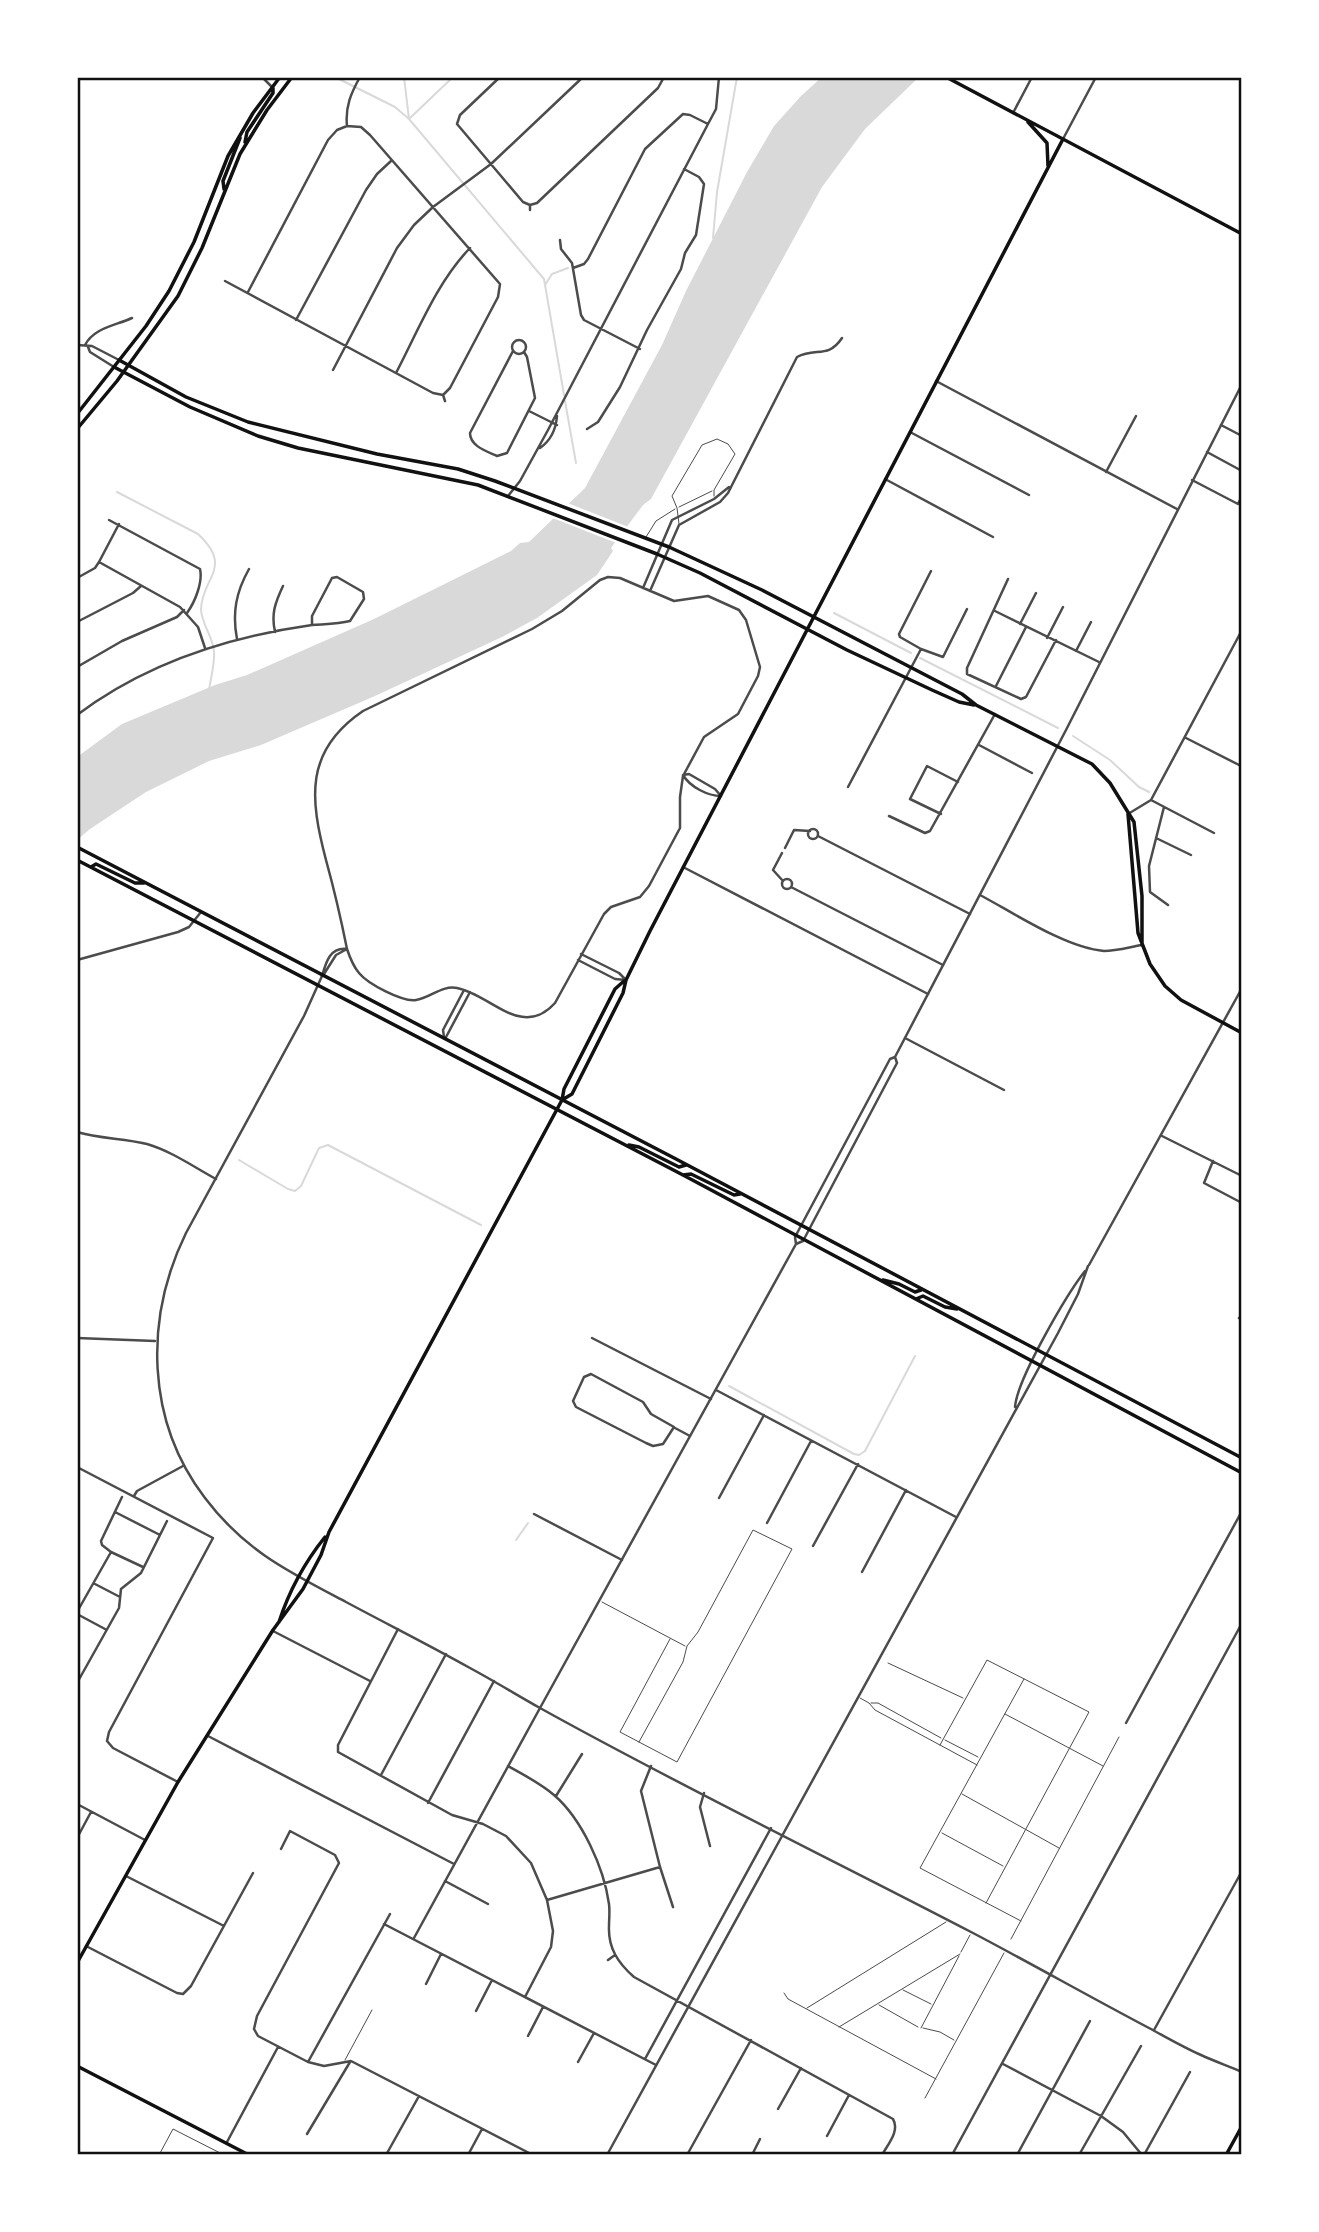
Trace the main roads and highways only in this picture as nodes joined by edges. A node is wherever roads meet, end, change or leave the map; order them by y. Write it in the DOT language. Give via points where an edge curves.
graph roads {
  1 [pos="280,77"];
  2 [pos="292,77"];
  3 [pos="946,77"];
  4 [pos="272,87"];
  5 [pos="1026,120"];
  6 [pos="241,132"];
  7 [pos="1063,139"];
  8 [pos="244,148"];
  9 [pos="1048,166"];
  10 [pos="225,189"];
  11 [pos="1242,234"];
  12 [pos="119,360"];
  13 [pos="128,365"];
  14 [pos="114,367"];
  15 [pos="123,372"];
  16 [pos="77,414"];
  17 [pos="77,429"];
  18 [pos="814,617"];
  19 [pos="807,629"];
  20 [pos="976,705"];
  21 [pos="1128,814"];
  22 [pos="77,847"];
  23 [pos="77,860"];
  24 [pos="91,867"];
  25 [pos="146,883"];
  26 [pos="1142,945"];
  27 [pos="626,980"];
  28 [pos="1242,1033"];
  29 [pos="562,1100"];
  30 [pos="557,1110"];
  31 [pos="624,1144"];
  32 [pos="687,1165"];
  33 [pos="683,1175"];
  34 [pos="743,1194"];
  35 [pos="877,1279"];
  36 [pos="922,1289"];
  37 [pos="916,1300"];
  38 [pos="959,1309"];
  39 [pos="1165,1417"];
  40 [pos="1159,1428"];
  41 [pos="1242,1458"];
  42 [pos="1242,1473"];
  43 [pos="329,1532"];
  44 [pos="278,1624"];
  45 [pos="77,1964"];
  46 [pos="77,2066"];
  47 [pos="1242,2126"];
  48 [pos="249,2155"];
  49 [pos="1226,2155"];
  1 -- 4 [label="main road"];
  2 -- 8 [label="main road"];
  3 -- 5 [label="main road"];
  4 -- 6 [label="main road"];
  4 -- 8 [label="main road" via="273,93 247,132"];
  5 -- 7 [label="main road"];
  5 -- 9 [label="main road" via="1047,144"];
  6 -- 10 [label="main road" via="223,181"];
  6 -- 12 [label="main road" via="183,266"];
  7 -- 9 [label="main road"];
  7 -- 11 [label="main road"];
  8 -- 10 [label="main road"];
  9 -- 18 [label="main road"];
  10 -- 13 [label="main road" via="191,271"];
  12 -- 13 [label="main road"];
  12 -- 14 [label="main road"];
  13 -- 15 [label="main road"];
  13 -- 18 [label="main road" via="186,397 248,422 377,454 458,468 515,488 670,547"];
  14 -- 15 [label="main road"];
  14 -- 16 [label="main road"];
  15 -- 17 [label="main road"];
  15 -- 19 [label="main road" via="258,436 445,476 508,496 666,557"];
  18 -- 19 [label="main road"];
  18 -- 20 [label="main road"];
  19 -- 20 [label="main road" via="959,702"];
  19 -- 27 [label="main road"];
  20 -- 21 [label="main road" via="1092,764 1110,783"];
  21 -- 26 [label="main road"];
  21 -- 26 [label="main road" via="1138,845"];
  22 -- 25 [label="main road"];
  23 -- 24 [label="main road"];
  24 -- 25 [label="main road" via="96,864 135,883"];
  24 -- 30 [label="main road"];
  25 -- 29 [label="main road"];
  26 -- 28 [label="main road" via="1165,986 1181,1000"];
  27 -- 29 [label="main road" via="615,989"];
  27 -- 29 [label="main road" via="572,1094"];
  29 -- 30 [label="main road"];
  29 -- 32 [label="main road"];
  30 -- 31 [label="main road"];
  30 -- 43 [label="main road"];
  31 -- 32 [label="main road" via="679,1167"];
  31 -- 33 [label="main road"];
  32 -- 34 [label="main road"];
  33 -- 34 [label="main road" via="691,1174 734,1195"];
  33 -- 35 [label="main road"];
  34 -- 36 [label="main road"];
  35 -- 36 [label="main road" via="915,1292"];
  35 -- 37 [label="main road"];
  36 -- 38 [label="main road"];
  37 -- 38 [label="main road" via="923,1296"];
  37 -- 40 [label="main road"];
  38 -- 39 [label="main road"];
  39 -- 40 [label="main road"];
  39 -- 41 [label="main road"];
  40 -- 42 [label="main road"];
  43 -- 44 [label="main road" via="321,1555"];
  43 -- 44 [label="main road" via="298,1578"];
  44 -- 45 [label="main road" via="178,1782"];
  46 -- 48 [label="main road"];
  47 -- 49 [label="main road"];
}
